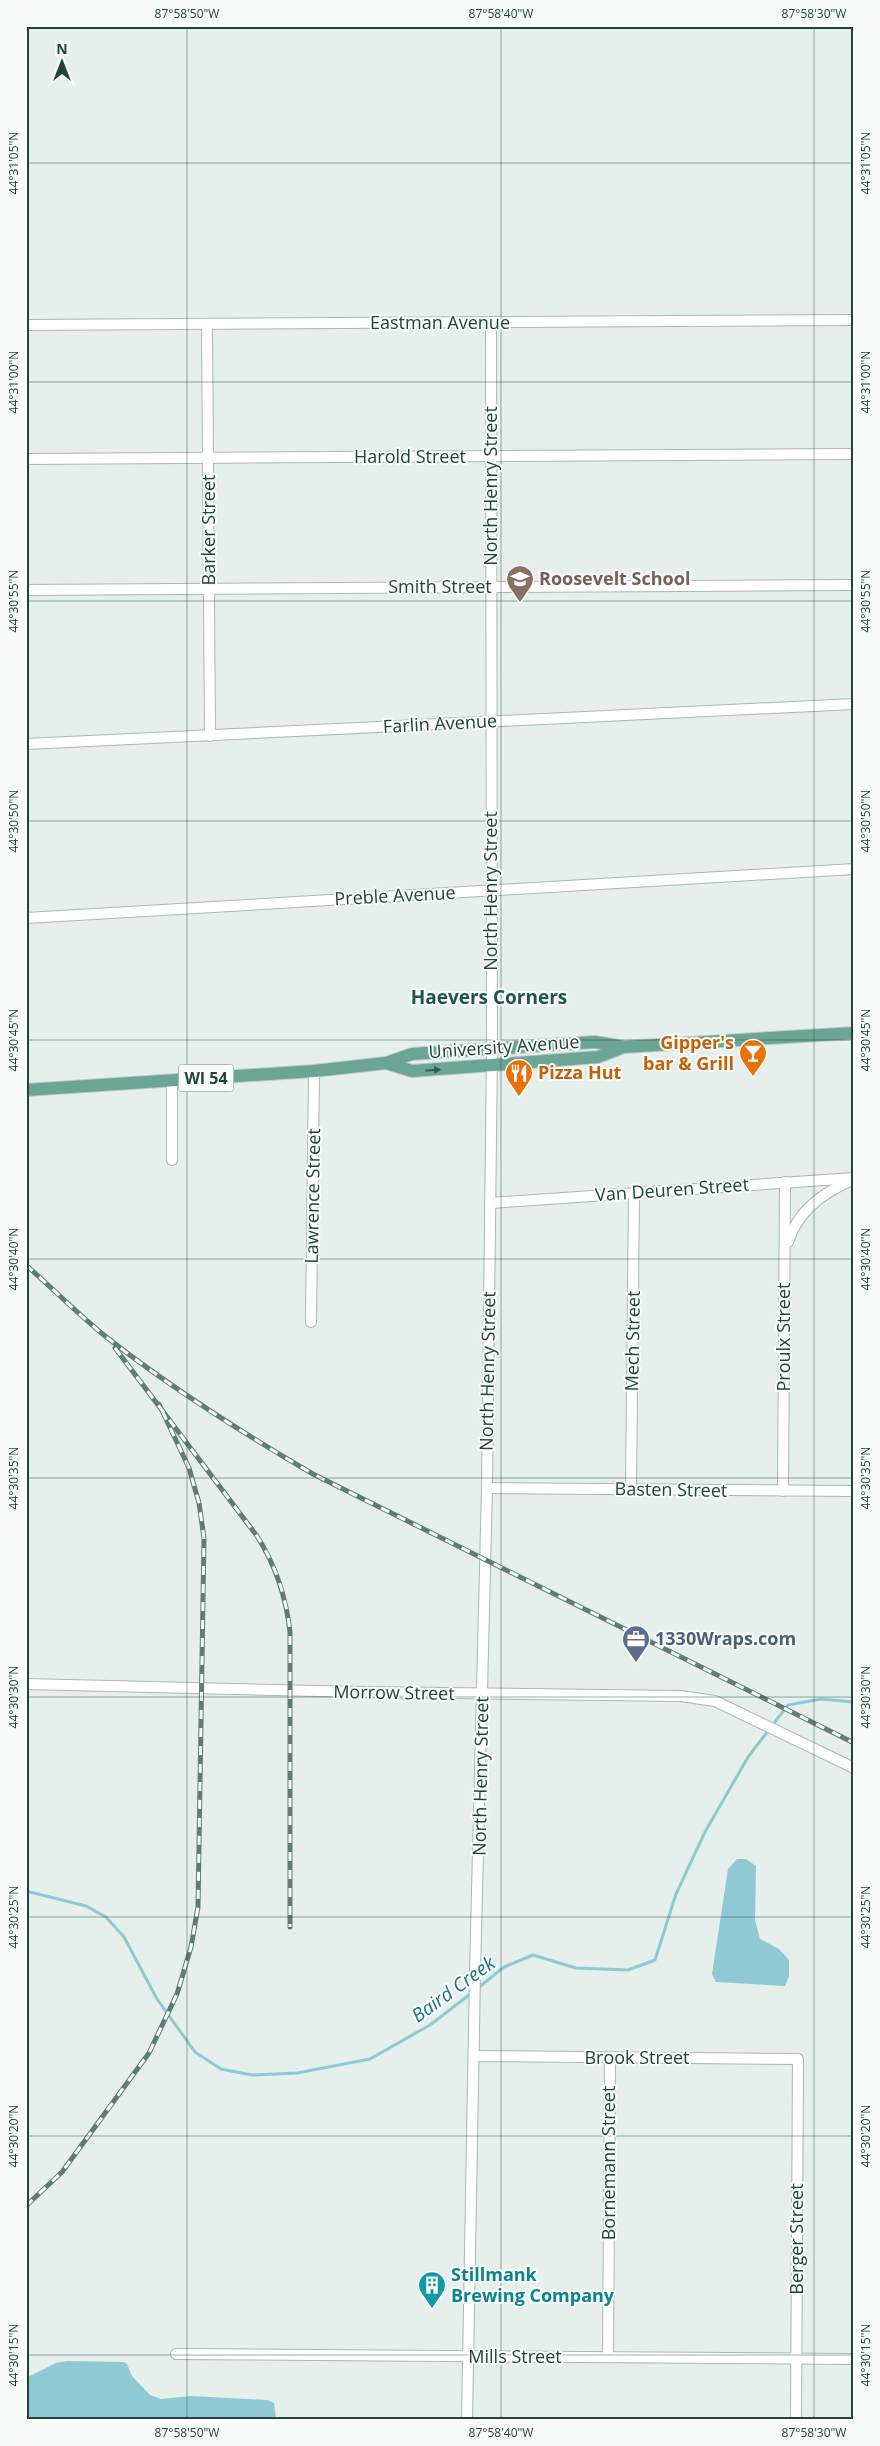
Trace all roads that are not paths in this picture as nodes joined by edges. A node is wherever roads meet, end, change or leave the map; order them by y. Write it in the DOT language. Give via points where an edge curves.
graph roads {
  1 [pos="854,320"];
  2 [pos="491,322"];
  3 [pos="207,324"];
  4 [pos="26,325"];
  5 [pos="854,454"];
  6 [pos="491,456"];
  7 [pos="208,458"];
  8 [pos="26,459"];
  9 [pos="854,584"];
  10 [pos="491,587"];
  11 [pos="209,589"];
  12 [pos="26,590"];
  13 [pos="854,704"];
  14 [pos="491,722"];
  15 [pos="210,736"];
  16 [pos="26,744"];
  17 [pos="854,868"];
  18 [pos="491,890"];
  19 [pos="26,918"];
  20 [pos="854,1034"];
  21 [pos="624,1047"];
  22 [pos="492,1049"];
  23 [pos="386,1063"];
  24 [pos="492,1065"];
  25 [pos="314,1071"];
  26 [pos="172,1080"];
  27 [pos="26,1090"];
  28 [pos="172,1160"];
  29 [pos="854,1178"];
  30 [pos="785,1182"];
  31 [pos="634,1193"];
  32 [pos="490,1203"];
  33 [pos="785,1255"];
  34 [pos="311,1322"];
  35 [pos="487,1488"];
  36 [pos="631,1489"];
  37 [pos="783,1491"];
  38 [pos="854,1491"];
  39 [pos="26,1684"];
  40 [pos="483,1694"];
  41 [pos="854,1768"];
  42 [pos="475,2056"];
  43 [pos="610,2058"];
  44 [pos="798,2059"];
  45 [pos="176,2354"];
  46 [pos="468,2357"];
  47 [pos="608,2358"];
  48 [pos="796,2359"];
  49 [pos="854,2359"];
  50 [pos="467,2420"];
  51 [pos="796,2420"];
  1 -- 2 [label="street, Eastman Avenue"];
  2 -- 3 [label="street, Eastman Avenue"];
  2 -- 6 [label="street, North Henry Street"];
  3 -- 4 [label="street, Eastman Avenue"];
  3 -- 7 [label="street, Barker Street"];
  5 -- 6 [label="street, Harold Street"];
  6 -- 7 [label="street, Harold Street"];
  6 -- 10 [label="street, North Henry Street"];
  7 -- 8 [label="street, Harold Street"];
  7 -- 11 [label="street, Barker Street"];
  9 -- 10 [label="street, Smith Street"];
  10 -- 11 [label="street, Smith Street"];
  10 -- 14 [label="street, North Henry Street"];
  11 -- 12 [label="street, Smith Street"];
  11 -- 15 [label="street, Barker Street"];
  13 -- 14 [label="street, Farlin Avenue"];
  14 -- 15 [label="street, Farlin Avenue"];
  14 -- 18 [label="street, North Henry Street"];
  15 -- 16 [label="street, Farlin Avenue"];
  17 -- 18 [label="street, Preble Avenue"];
  18 -- 19 [label="street, Preble Avenue"];
  18 -- 22 [label="street, North Henry Street"];
  20 -- 21 [label="main road, University Avenue / WI 54"];
  21 -- 22 [label="main road, University Avenue / WI 54" via="595,1042"];
  21 -- 24 [label="main road, University Avenue / WI 54" via="598,1057"];
  22 -- 23 [label="main road, University Avenue / WI 54" via="412,1054"];
  22 -- 24 [label="street, North Henry Street"];
  23 -- 24 [label="main road, University Avenue / WI 54, one-way" via="412,1071"];
  23 -- 25 [label="main road, University Avenue / WI 54"];
  24 -- 32 [label="street, North Henry Street"];
  25 -- 26 [label="main road, University Avenue / WI 54"];
  25 -- 34 [label="street, Lawrence Street"];
  26 -- 27 [label="main road, University Avenue / WI 54"];
  26 -- 28 [label="street"];
  29 -- 30 [label="street, Van Deuren Street"];
  29 -- 33 [label="street" via="833,1188 807,1209 791,1232"];
  30 -- 31 [label="street, Van Deuren Street"];
  30 -- 33 [label="street, Proulx Street"];
  31 -- 32 [label="street, Van Deuren Street"];
  31 -- 36 [label="street, Mech Street"];
  32 -- 35 [label="street, North Henry Street"];
  33 -- 37 [label="street, Proulx Street"];
  35 -- 36 [label="street, Basten Street"];
  35 -- 40 [label="street, North Henry Street"];
  36 -- 37 [label="street, Basten Street"];
  37 -- 38 [label="street, Basten Street"];
  39 -- 40 [label="street, Morrow Street"];
  40 -- 41 [label="street, Morrow Street" via="680,1696 715,1701"];
  40 -- 42 [label="street, North Henry Street"];
  42 -- 43 [label="street, Brook Street"];
  42 -- 46 [label="street, North Henry Street"];
  43 -- 44 [label="street, Brook Street"];
  43 -- 47 [label="street, Bornemann Street"];
  44 -- 48 [label="street, Berger Street"];
  45 -- 46 [label="street, Mills Street"];
  46 -- 47 [label="street, Mills Street"];
  46 -- 50 [label="street, North Henry Street"];
  47 -- 48 [label="street, Mills Street"];
  48 -- 49 [label="street, Mills Street"];
  48 -- 51 [label="street, Berger Street"];
}
